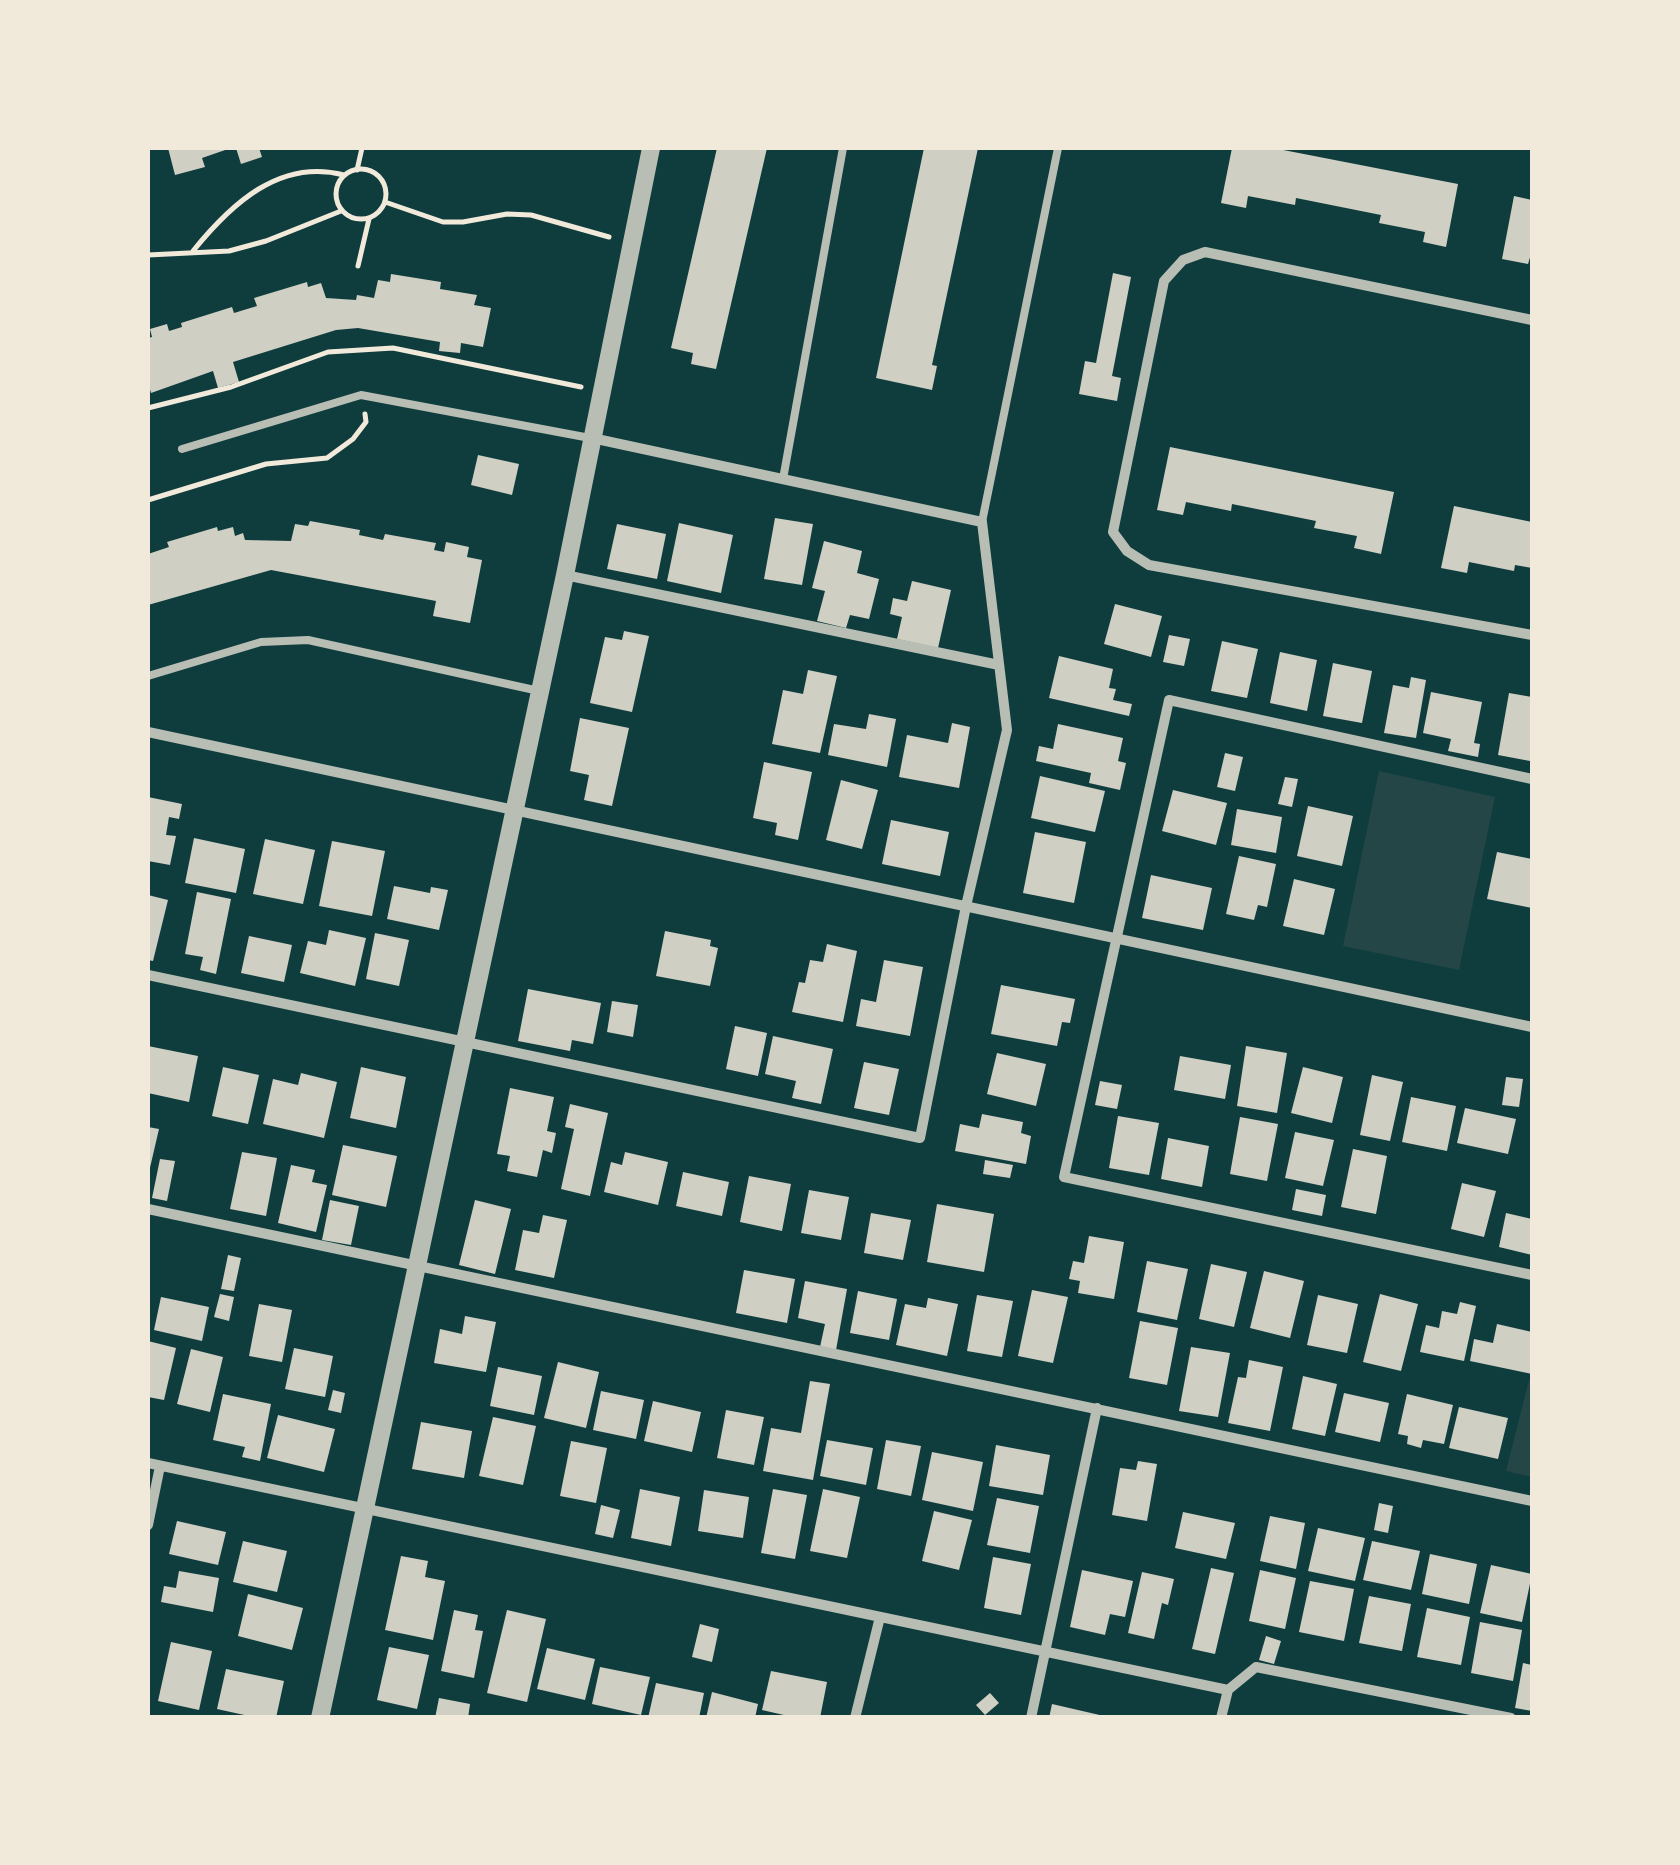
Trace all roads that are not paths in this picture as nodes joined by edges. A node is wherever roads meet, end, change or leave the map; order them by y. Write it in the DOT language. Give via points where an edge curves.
graph roads {
  1 [pos="650,148"];
  2 [pos="843,148"];
  3 [pos="1058,148"];
  4 [pos="1532,320"];
  5 [pos="592,438"];
  6 [pos="182,449"];
  7 [pos="783,478"];
  8 [pos="982,522"];
  9 [pos="565,575"];
  10 [pos="1532,635"];
  11 [pos="999,665"];
  12 [pos="148,676"];
  13 [pos="539,691"];
  14 [pos="148,732"];
  15 [pos="1532,779"];
  16 [pos="514,811"];
  17 [pos="966,906"];
  18 [pos="1116,938"];
  19 [pos="148,975"];
  20 [pos="1532,1027"];
  21 [pos="466,1041"];
  22 [pos="148,1209"];
  23 [pos="417,1264"];
  24 [pos="1532,1275"];
  25 [pos="1097,1408"];
  26 [pos="154,1464"];
  27 [pos="1532,1501"];
  28 [pos="366,1506"];
  29 [pos="148,1524"];
  30 [pos="880,1617"];
  31 [pos="1045,1650"];
  32 [pos="1228,1690"];
  33 [pos="320,1718"];
  34 [pos="855,1718"];
  35 [pos="1031,1718"];
  36 [pos="1220,1718"];
  37 [pos="1511,1718"];
  1 -- 5 [label="street"];
  2 -- 7 [label="lane"];
  3 -- 8 [label="lane"];
  4 -- 10 [label="street" via="1206,252 1182,260 1164,281 1114,532 1126,551 1149,565"];
  5 -- 6 [label="lane" via="360,395"];
  5 -- 7 [label="street"];
  5 -- 9 [label="street"];
  7 -- 8 [label="street"];
  8 -- 11 [label="street"];
  9 -- 11 [label="street"];
  9 -- 13 [label="street"];
  11 -- 17 [label="street" via="1007,730"];
  12 -- 13 [label="lane" via="261,642 308,640"];
  13 -- 16 [label="street"];
  14 -- 16 [label="street"];
  15 -- 18 [label="street" via="1169,700"];
  16 -- 17 [label="street"];
  16 -- 21 [label="street"];
  17 -- 18 [label="street"];
  17 -- 21 [label="street" via="920,1138"];
  18 -- 20 [label="street"];
  18 -- 24 [label="street" via="1064,1177"];
  19 -- 21 [label="street"];
  21 -- 23 [label="street"];
  22 -- 23 [label="street"];
  23 -- 25 [label="street"];
  23 -- 28 [label="street"];
  25 -- 27 [label="street"];
  25 -- 31 [label="street"];
  26 -- 28 [label="street"];
  26 -- 29 [label="street"];
  28 -- 30 [label="street"];
  28 -- 33 [label="street"];
  30 -- 31 [label="street"];
  30 -- 34 [label="street"];
  31 -- 32 [label="street"];
  31 -- 35 [label="street"];
  32 -- 36 [label="street"];
  32 -- 37 [label="street" via="1256,1667"];
}
